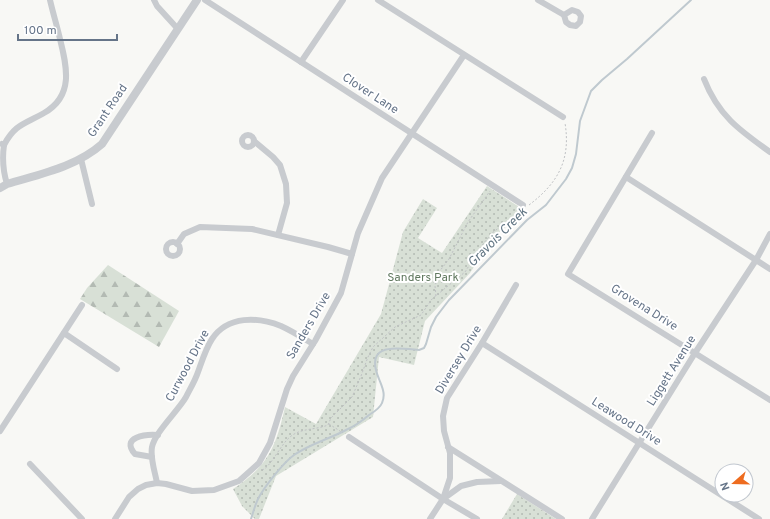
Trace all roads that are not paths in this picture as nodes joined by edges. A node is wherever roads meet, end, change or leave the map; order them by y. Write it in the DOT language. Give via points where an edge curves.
graph roads {
  1 [pos="50,0"];
  2 [pos="154,0"];
  3 [pos="197,0"];
  4 [pos="205,0"];
  5 [pos="343,0"];
  6 [pos="378,0"];
  7 [pos="538,0"];
  8 [pos="564,15"];
  9 [pos="177,28"];
  10 [pos="464,55"];
  11 [pos="301,62"];
  12 [pos="704,78"];
  13 [pos="562,117"];
  14 [pos="652,133"];
  15 [pos="412,134"];
  16 [pos="254,141"];
  17 [pos="2,144"];
  18 [pos="770,152"];
  19 [pos="81,159"];
  20 [pos="626,177"];
  21 [pos="4,186"];
  22 [pos="92,204"];
  23 [pos="524,207"];
  24 [pos="770,234"];
  25 [pos="278,235"];
  26 [pos="177,244"];
  27 [pos="352,254"];
  28 [pos="756,260"];
  29 [pos="770,269"];
  30 [pos="516,285"];
  31 [pos="82,305"];
  32 [pos="64,333"];
  33 [pos="482,343"];
  34 [pos="313,344"];
  35 [pos="695,353"];
  36 [pos="117,369"];
  37 [pos="770,400"];
  38 [pos="0,431"];
  39 [pos="158,435"];
  40 [pos="348,436"];
  41 [pos="640,444"];
  42 [pos="448,447"];
  43 [pos="152,457"];
  44 [pos="30,464"];
  45 [pos="502,481"];
  46 [pos="157,483"];
  47 [pos="443,499"];
  48 [pos="82,519"];
  49 [pos="115,519"];
  50 [pos="430,519"];
  51 [pos="477,519"];
  52 [pos="562,519"];
  53 [pos="592,519"];
  54 [pos="759,519"];
  1 -- 17 [label="street" via="66,60 65,87 52,108 23,123"];
  2 -- 9 [label="street"];
  3 -- 9 [label="street, Grant Road"];
  4 -- 11 [label="street, Clover Lane"];
  5 -- 11 [label="street"];
  6 -- 10 [label="street"];
  7 -- 8 [label="street"];
  9 -- 19 [label="street, Grant Road" via="102,144"];
  10 -- 13 [label="street"];
  10 -- 15 [label="street, Sanders Drive"];
  11 -- 15 [label="street, Clover Lane"];
  12 -- 18 [label="street" via="718,106 731,122"];
  14 -- 20 [label="street"];
  15 -- 23 [label="street, Clover Lane"];
  15 -- 27 [label="street, Sanders Drive" via="382,178 358,233"];
  16 -- 25 [label="street" via="280,165 286,184 287,203"];
  17 -- 21 [label="street"];
  19 -- 21 [label="street, Grant Road"];
  19 -- 22 [label="street"];
  20 -- 28 [label="street"];
  20 -- 35 [label="street, Grovena Drive" via="568,274"];
  24 -- 28 [label="street, Liggett Avenue"];
  25 -- 26 [label="street" via="252,229 200,227 184,234"];
  25 -- 27 [label="street"];
  27 -- 34 [label="street, Sanders Drive" via="341,293"];
  28 -- 29 [label="street"];
  28 -- 35 [label="street, Liggett Avenue"];
  30 -- 33 [label="street, Diversey Drive"];
  31 -- 32 [label="street"];
  32 -- 36 [label="street"];
  32 -- 38 [label="street"];
  33 -- 41 [label="street, Leawood Drive"];
  33 -- 42 [label="street, Diversey Drive" via="447,398 443,416"];
  34 -- 39 [label="street, Curwood Drive" via="282,326 266,322 248,319 229,325 212,339 185,399"];
  34 -- 46 [label="street, Sanders Drive" via="293,376 265,453 239,481 206,491 192,491"];
  35 -- 37 [label="street, Grovena Drive"];
  35 -- 41 [label="street, Liggett Avenue"];
  39 -- 43 [label="street, Curwood Drive" via="152,447"];
  39 -- 43 [label="street" via="141,435 131,442 135,454"];
  40 -- 47 [label="street"];
  41 -- 53 [label="street, Liggett Avenue"];
  41 -- 54 [label="street, Leawood Drive"];
  42 -- 45 [label="street"];
  42 -- 47 [label="street, Diversey Drive" via="451,472"];
  43 -- 46 [label="street, Curwood Drive"];
  44 -- 48 [label="street"];
  45 -- 47 [label="street, Diversey Drive" via="477,482 461,486"];
  45 -- 52 [label="street"];
  46 -- 49 [label="street" via="146,485 133,493"];
  47 -- 50 [label="street, Diversey Drive"];
  47 -- 51 [label="street"];
}
